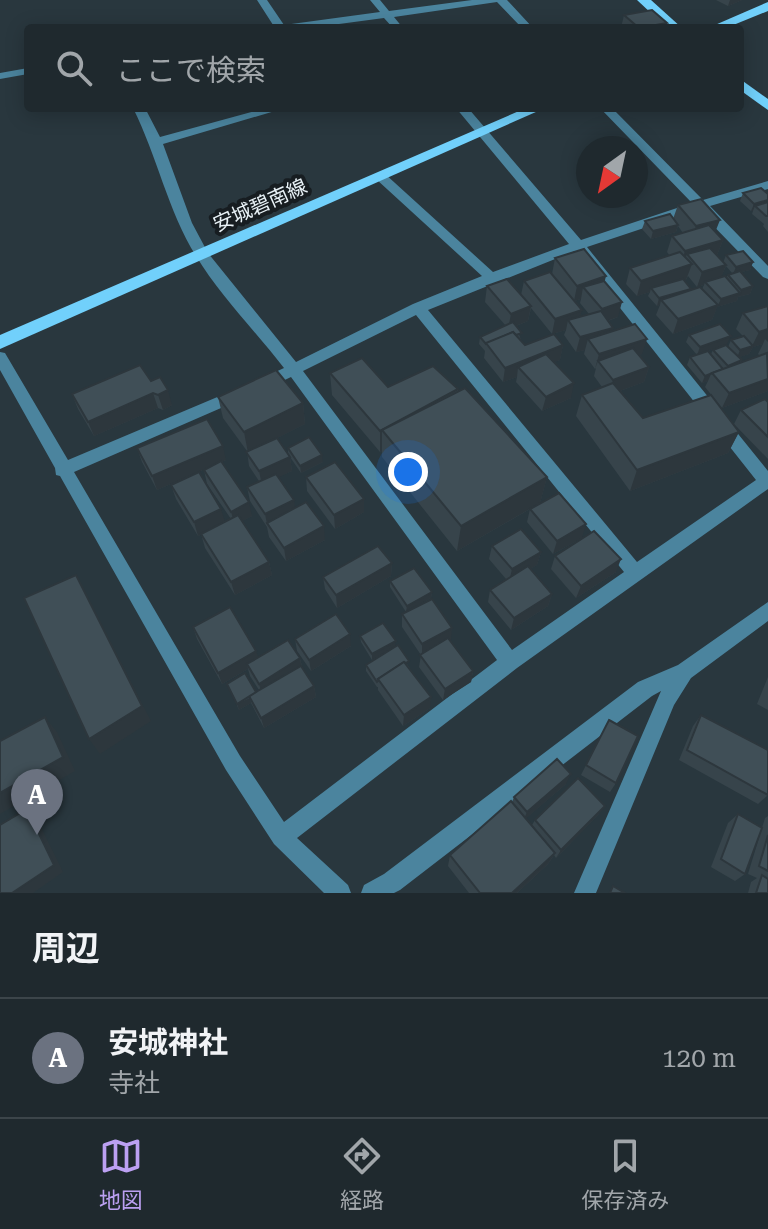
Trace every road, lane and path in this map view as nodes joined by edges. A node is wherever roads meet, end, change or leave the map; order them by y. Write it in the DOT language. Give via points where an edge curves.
graph roads {
  1 [pos="262,0"];
  2 [pos="375,0"];
  3 [pos="494,0"];
  4 [pos="501,0"];
  5 [pos="643,0"];
  6 [pos="767,7"];
  7 [pos="386,14"];
  8 [pos="280,24"];
  9 [pos="312,24"];
  10 [pos="395,24"];
  11 [pos="524,24"];
  12 [pos="670,24"];
  13 [pos="725,24"];
  14 [pos="24,72"];
  15 [pos="0,76"];
  16 [pos="744,86"];
  17 [pos="768,106"];
  18 [pos="141,112"];
  19 [pos="265,112"];
  20 [pos="465,112"];
  21 [pos="528,112"];
  22 [pos="610,112"];
  23 [pos="481,132"];
  24 [pos="156,142"];
  25 [pos="380,176"];
  26 [pos="768,185"];
  27 [pos="702,204"];
  28 [pos="577,244"];
  29 [pos="202,255"];
  30 [pos="768,274"];
  31 [pos="492,278"];
  32 [pos="418,308"];
  33 [pos="0,342"];
  34 [pos="0,357"];
  35 [pos="294,370"];
  36 [pos="62,470"];
  37 [pos="767,481"];
  38 [pos="636,574"];
  39 [pos="768,610"];
  40 [pos="510,662"];
  41 [pos="685,671"];
  42 [pos="281,837"];
  43 [pos="340,893"];
  44 [pos="372,893"];
  45 [pos="585,893"];
  1 -- 8 [label="street"];
  2 -- 7 [label="street"];
  3 -- 7 [label="street"];
  4 -- 11 [label="street"];
  5 -- 12 [label="main road"];
  6 -- 13 [label="main road"];
  7 -- 9 [label="street"];
  7 -- 10 [label="street"];
  14 -- 15 [label="street"];
  16 -- 17 [label="main road"];
  18 -- 24 [label="street"];
  19 -- 24 [label="street"];
  20 -- 23 [label="street"];
  21 -- 23 [label="main road, 安城碧南線"];
  22 -- 27 [label="street"];
  23 -- 25 [label="main road, 安城碧南線"];
  23 -- 28 [label="street"];
  24 -- 29 [label="street"];
  25 -- 29 [label="main road, 安城碧南線"];
  25 -- 31 [label="street"];
  26 -- 27 [label="street"];
  27 -- 28 [label="street"];
  27 -- 30 [label="street"];
  28 -- 31 [label="street"];
  28 -- 37 [label="street"];
  29 -- 33 [label="main road, 安城碧南線"];
  29 -- 35 [label="street"];
  31 -- 32 [label="street"];
  32 -- 35 [label="street"];
  32 -- 38 [label="street"];
  34 -- 36 [label="street"];
  35 -- 36 [label="street"];
  35 -- 40 [label="street"];
  36 -- 42 [label="street"];
  37 -- 38 [label="street"];
  38 -- 40 [label="street"];
  39 -- 41 [label="street"];
  40 -- 42 [label="street"];
  41 -- 44 [label="street" via="645,689"];
  41 -- 45 [label="street" via="667,699"];
  42 -- 43 [label="street"];
}
